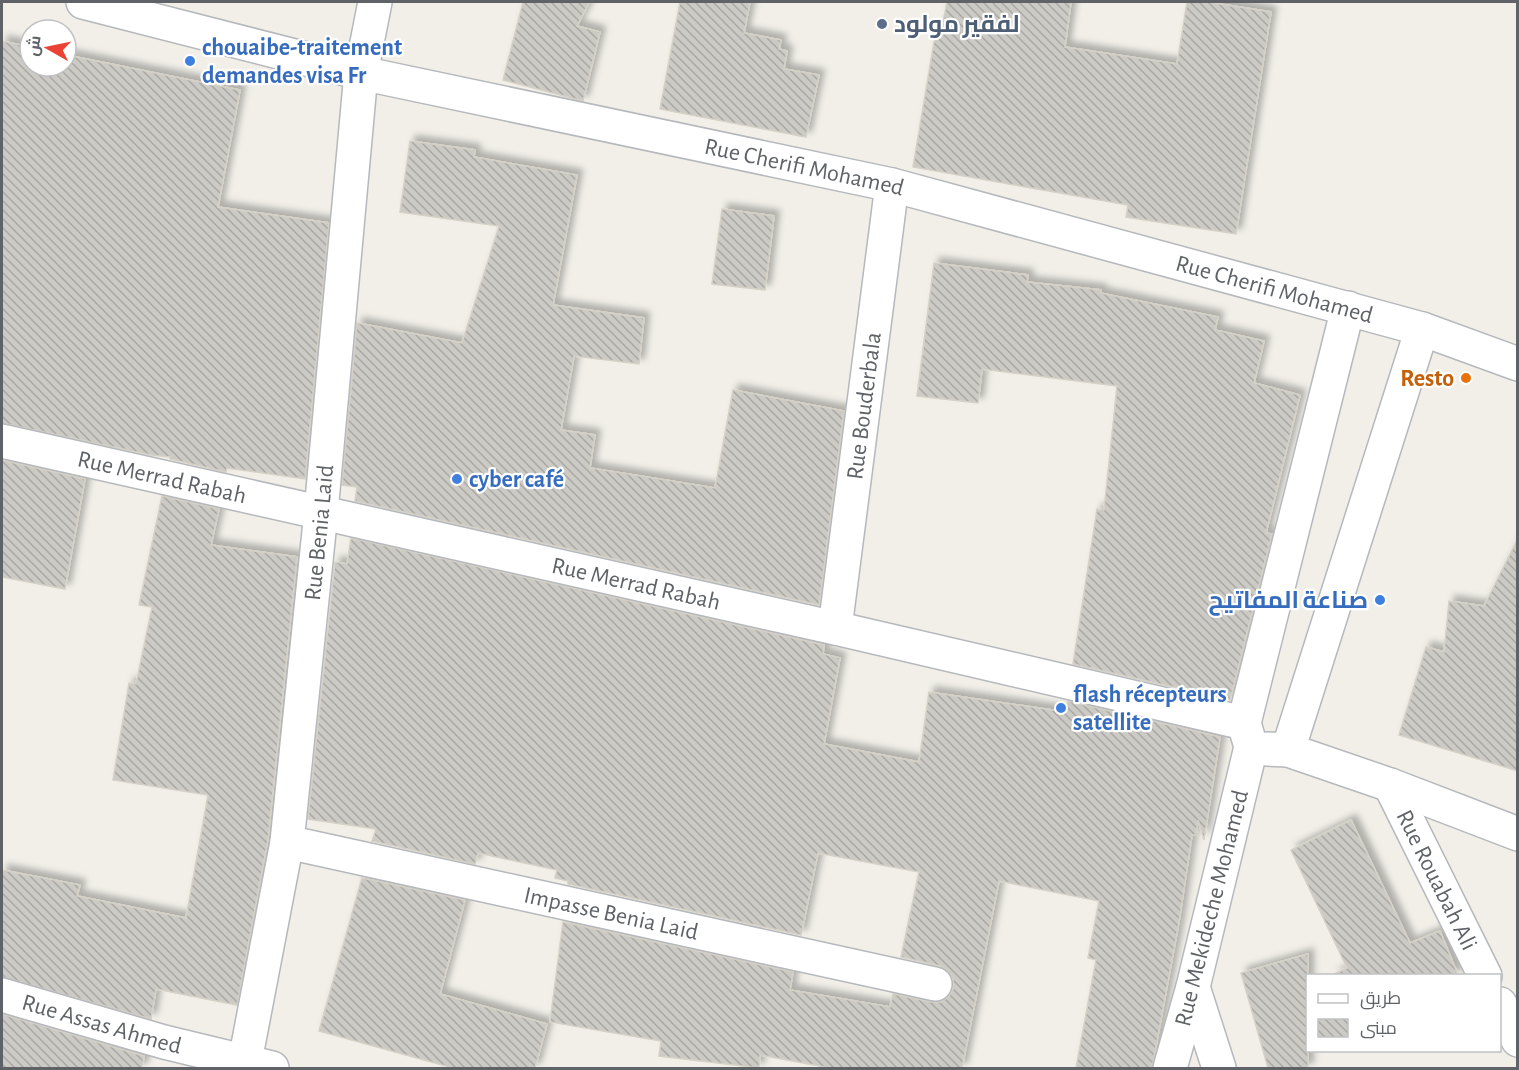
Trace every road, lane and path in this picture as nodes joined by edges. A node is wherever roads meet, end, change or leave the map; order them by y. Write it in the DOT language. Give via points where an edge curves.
graph roads {
  1 [pos="83,2"];
  2 [pos="375,2"];
  3 [pos="361,73"];
  4 [pos="892,185"];
  5 [pos="1348,308"];
  6 [pos="1422,329"];
  7 [pos="1518,364"];
  8 [pos="2,441"];
  9 [pos="321,512"];
  10 [pos="835,628"];
  11 [pos="1247,735"];
  12 [pos="1288,750"];
  13 [pos="1390,785"];
  14 [pos="1518,834"];
  15 [pos="287,842"];
  16 [pos="1484,974"];
  17 [pos="934,984"];
  18 [pos="1193,987"];
  19 [pos="2,995"];
  20 [pos="1501,1006"];
  21 [pos="1518,1040"];
  22 [pos="162,1055"];
  23 [pos="259,1065"];
  24 [pos="1170,1068"];
  25 [pos="1219,1068"];
  1 -- 3 [label="street, Rue Cherifi Mohamed"];
  2 -- 3 [label="street, Rue Benia Laid"];
  3 -- 4 [label="street, Rue Cherifi Mohamed"];
  3 -- 9 [label="street, Rue Benia Laid"];
  4 -- 5 [label="street, Rue Cherifi Mohamed"];
  4 -- 10 [label="street, Rue Bouderbala"];
  5 -- 6 [label="street, Rue Cherifi Mohamed"];
  5 -- 11 [label="street, Rue Mekideche Mohamed"];
  6 -- 7 [label="street, Rue Cherifi Mohamed"];
  6 -- 12 [label="street"];
  8 -- 9 [label="street, Rue Merrad Rabah"];
  9 -- 10 [label="street, Rue Merrad Rabah"];
  9 -- 15 [label="street, Rue Benia Laid"];
  10 -- 11 [label="street, Rue Merrad Rabah"];
  11 -- 12 [label="street, Rue Merrad Rabah"];
  11 -- 18 [label="street, Rue Mekideche Mohamed"];
  12 -- 13 [label="street, Rue Merrad Rabah"];
  13 -- 14 [label="street, Rue Merrad Rabah"];
  13 -- 16 [label="street, Rue Rouabah Ali"];
  15 -- 17 [label="street, Impasse Benia Laid"];
  15 -- 23 [label="street, Rue Benia Laid"];
  18 -- 24 [label="street, Rue Mekideche Mohamed"];
  18 -- 25 [label="street"];
  19 -- 22 [label="street, Rue Assas Ahmed"];
  20 -- 21 [label="street"];
  22 -- 23 [label="street, Rue Assas Ahmed"];
}
